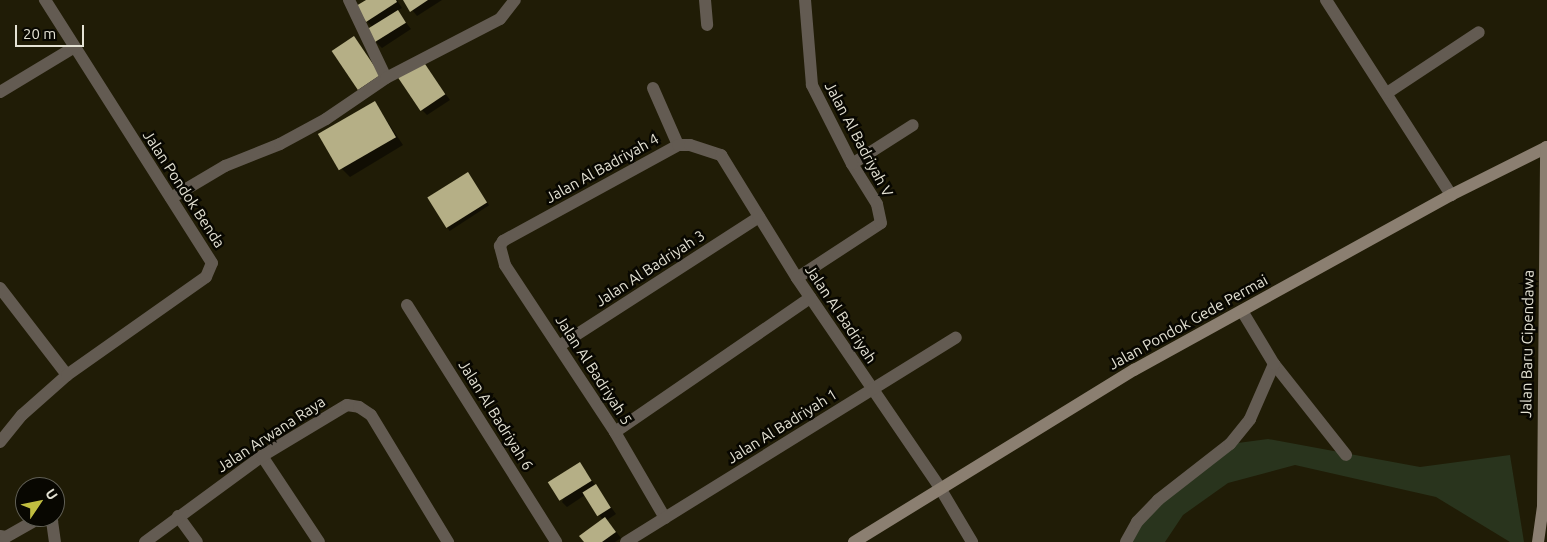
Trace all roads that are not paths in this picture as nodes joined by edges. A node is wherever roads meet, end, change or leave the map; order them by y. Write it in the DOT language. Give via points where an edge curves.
graph roads {
  1 [pos="45,0"];
  2 [pos="349,0"];
  3 [pos="516,0"];
  4 [pos="705,0"];
  5 [pos="805,0"];
  6 [pos="1326,0"];
  7 [pos="707,25"];
  8 [pos="1480,32"];
  9 [pos="73,48"];
  10 [pos="386,78"];
  11 [pos="653,88"];
  12 [pos="0,92"];
  13 [pos="1387,93"];
  14 [pos="913,125"];
  15 [pos="678,145"];
  16 [pos="1547,147"];
  17 [pos="721,155"];
  18 [pos="852,164"];
  19 [pos="1451,195"];
  20 [pos="171,198"];
  21 [pos="759,217"];
  22 [pos="502,241"];
  23 [pos="797,278"];
  24 [pos="0,288"];
  25 [pos="810,298"];
  26 [pos="407,305"];
  27 [pos="1242,311"];
  28 [pos="956,337"];
  29 [pos="559,346"];
  30 [pos="1274,364"];
  31 [pos="67,375"];
  32 [pos="872,389"];
  33 [pos="616,432"];
  34 [pos="1545,437"];
  35 [pos="0,442"];
  36 [pos="1346,455"];
  37 [pos="262,456"];
  38 [pos="940,488"];
  39 [pos="178,516"];
  40 [pos="665,518"];
  41 [pos="24,527"];
  42 [pos="53,527"];
  43 [pos="0,536"];
  44 [pos="55,542"];
  45 [pos="145,542"];
  46 [pos="196,542"];
  47 [pos="319,542"];
  48 [pos="448,542"];
  49 [pos="556,542"];
  50 [pos="626,542"];
  51 [pos="854,542"];
  52 [pos="972,542"];
  53 [pos="1126,542"];
  54 [pos="1538,542"];
  1 -- 9 [label="street, Jalan Pondok Benda"];
  2 -- 10 [label="street"];
  3 -- 10 [label="street" via="500,19"];
  4 -- 7 [label="street"];
  5 -- 18 [label="street, Jalan Al Badriyah V" via="812,85"];
  6 -- 13 [label="street"];
  8 -- 13 [label="street"];
  9 -- 12 [label="street"];
  9 -- 20 [label="street, Jalan Pondok Benda"];
  10 -- 20 [label="street" via="326,119 280,144 225,166"];
  11 -- 15 [label="street"];
  13 -- 19 [label="street"];
  14 -- 18 [label="street"];
  15 -- 17 [label="street, Jalan Al Badriyah 4" via="708,148"];
  15 -- 22 [label="street, Jalan Al Badriyah 4"];
  16 -- 19 [label="street, Jalan Pondok Gede Permai"];
  16 -- 34 [label="street, Jalan Baru Cipendawa"];
  17 -- 21 [label="street, Jalan Al Badriyah"];
  18 -- 23 [label="street, Jalan Al Badriyah V" via="878,204 881,223"];
  19 -- 27 [label="street, Jalan Pondok Gede Permai"];
  20 -- 31 [label="street, Jalan Pondok Benda" via="212,262 206,277"];
  21 -- 23 [label="street, Jalan Al Badriyah"];
  21 -- 29 [label="street, Jalan Al Badriyah 3"];
  22 -- 29 [label="street, Jalan Al Badriyah 5" via="500,246 505,265"];
  23 -- 25 [label="street, Jalan Al Badriyah"];
  24 -- 31 [label="street"];
  25 -- 32 [label="street, Jalan Al Badriyah"];
  25 -- 33 [label="street"];
  26 -- 49 [label="street, Jalan Al Badriyah 6"];
  27 -- 30 [label="street"];
  27 -- 38 [label="street, Jalan Pondok Gede Permai" via="1134,370"];
  28 -- 32 [label="street, Jalan Al Badriyah 1"];
  29 -- 33 [label="street, Jalan Al Badriyah 5"];
  30 -- 36 [label="street"];
  30 -- 53 [label="street" via="1250,418 1230,444 1158,500 1138,522"];
  31 -- 35 [label="street, Jalan Pondok Benda" via="22,415"];
  32 -- 38 [label="street, Jalan Al Badriyah"];
  32 -- 40 [label="street, Jalan Al Badriyah 1"];
  33 -- 40 [label="street, Jalan Al Badriyah 5"];
  34 -- 54 [label="street, Jalan Baru Cipendawa" via="1543,506"];
  37 -- 39 [label="street, Jalan Arwana Raya"];
  37 -- 47 [label="street"];
  37 -- 48 [label="street, Jalan Arwana Raya" via="348,404 359,407 371,415"];
  38 -- 51 [label="street, Jalan Pondok Gede Permai"];
  38 -- 52 [label="street, Jalan Al Badriyah"];
  39 -- 45 [label="street, Jalan Arwana Raya"];
  39 -- 46 [label="street"];
  40 -- 50 [label="street, Jalan Al Badriyah 1"];
  41 -- 43 [label="street" via="6,538"];
  42 -- 44 [label="street"];
}
